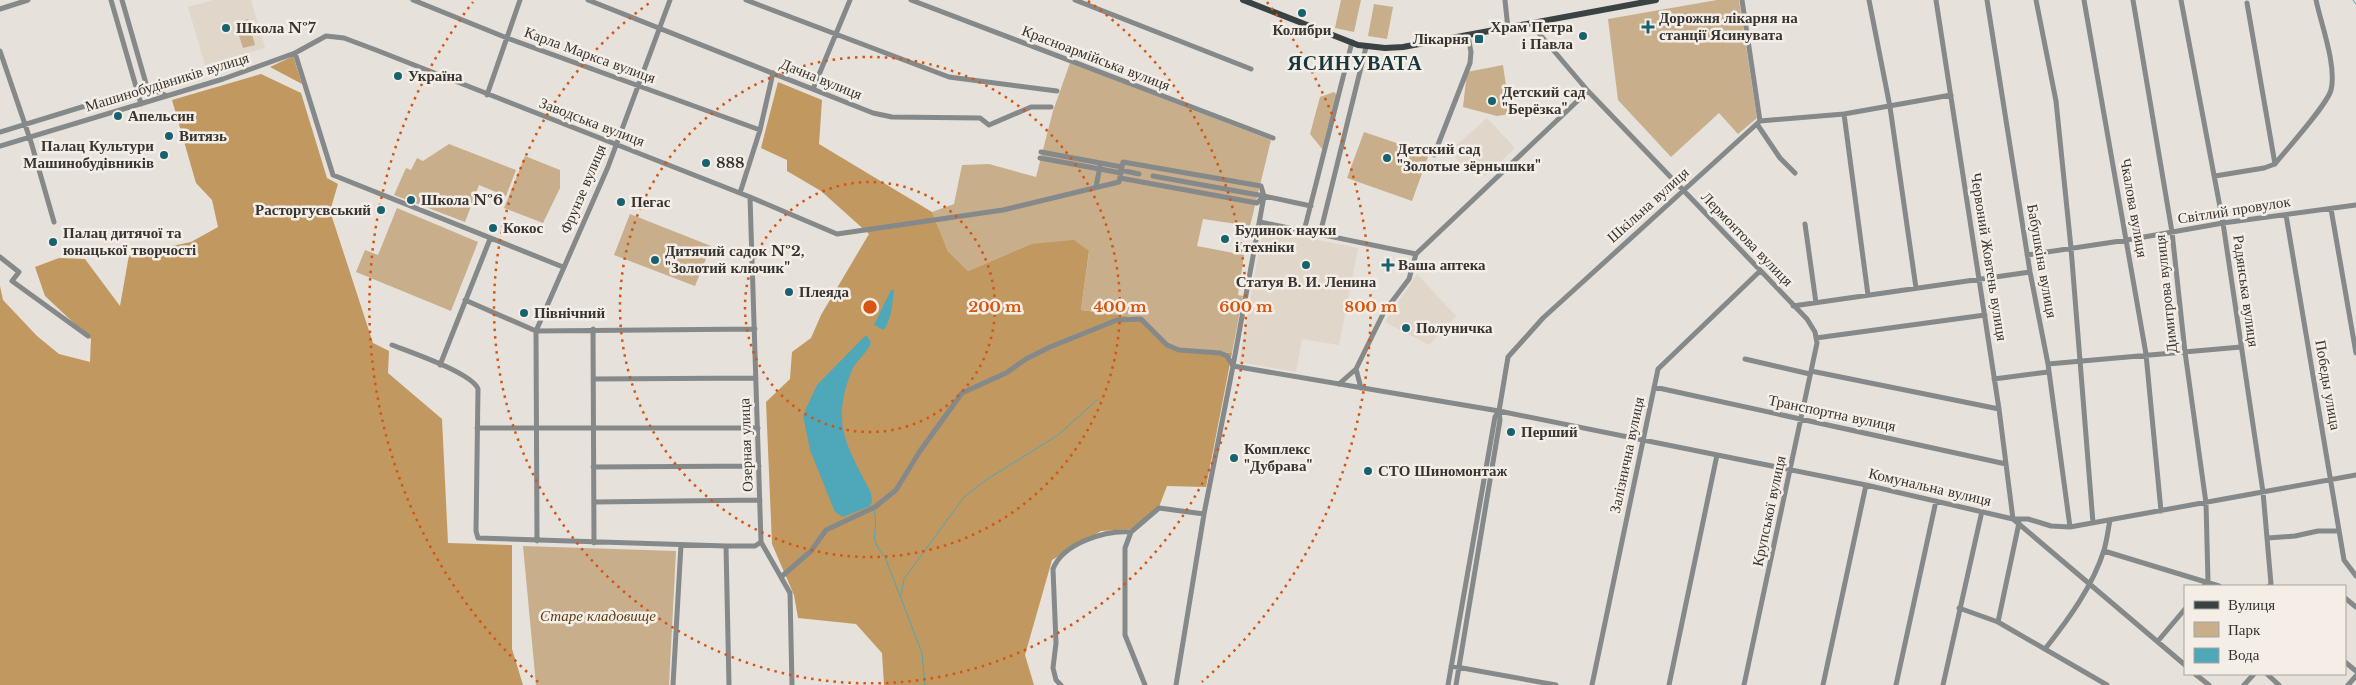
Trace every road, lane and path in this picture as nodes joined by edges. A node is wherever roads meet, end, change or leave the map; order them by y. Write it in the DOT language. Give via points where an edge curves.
graph roads {
  1 [pos="28,0"];
  2 [pos="111,0"];
  3 [pos="122,0"];
  4 [pos="413,0"];
  5 [pos="520,0"];
  6 [pos="588,0"];
  7 [pos="670,0"];
  8 [pos="746,0"];
  9 [pos="850,0"];
  10 [pos="911,0"];
  11 [pos="1074,0"];
  12 [pos="1243,0"];
  13 [pos="1505,0"];
  14 [pos="1656,0"];
  15 [pos="1742,0"];
  16 [pos="1869,0"];
  17 [pos="1936,0"];
  18 [pos="1987,0"];
  19 [pos="2036,0"];
  20 [pos="2084,0"];
  21 [pos="2133,0"];
  22 [pos="2181,0"];
  23 [pos="2316,0"];
  24 [pos="2247,3"];
  25 [pos="0,9"];
  26 [pos="1531,24"];
  27 [pos="660,28"];
  28 [pos="1508,28"];
  29 [pos="834,34"];
  30 [pos="338,36"];
  31 [pos="1468,36"];
  32 [pos="507,38"];
  33 [pos="1352,42"];
  34 [pos="1366,46"];
  35 [pos="0,51"];
  36 [pos="295,53"];
  37 [pos="1251,69"];
  38 [pos="772,73"];
  39 [pos="640,86"];
  40 [pos="147,87"];
  41 [pos="813,89"];
  42 [pos="139,90"];
  43 [pos="1057,91"];
  44 [pos="1588,91"];
  45 [pos="487,95"];
  46 [pos="1951,95"];
  47 [pos="167,96"];
  48 [pos="141,104"];
  49 [pos="1052,107"];
  50 [pos="1890,107"];
  51 [pos="1844,114"];
  52 [pos="24,123"];
  53 [pos="1758,123"];
  54 [pos="760,130"];
  55 [pos="0,132"];
  56 [pos="29,137"];
  57 [pos="1273,138"];
  58 [pos="616,145"];
  59 [pos="0,146"];
  60 [pos="1040,155"];
  61 [pos="1434,155"];
  62 [pos="2276,164"];
  63 [pos="1100,166"];
  64 [pos="1121,172"];
  65 [pos="1795,173"];
  66 [pos="1139,174"];
  67 [pos="1153,176"];
  68 [pos="2215,176"];
  69 [pos="1096,187"];
  70 [pos="1682,190"];
  71 [pos="740,194"];
  72 [pos="1264,196"];
  73 [pos="750,198"];
  74 [pos="2356,205"];
  75 [pos="1311,206"];
  76 [pos="2331,209"];
  77 [pos="2286,215"];
  78 [pos="54,222"];
  79 [pos="1260,222"];
  80 [pos="2223,223"];
  81 [pos="1805,224"];
  82 [pos="1304,231"];
  83 [pos="2172,232"];
  84 [pos="1320,234"];
  85 [pos="490,239"];
  86 [pos="2127,240"];
  87 [pos="2071,248"];
  88 [pos="1416,254"];
  89 [pos="2027,255"];
  90 [pos="0,257"];
  91 [pos="563,267"];
  92 [pos="1760,272"];
  93 [pos="2030,272"];
  94 [pos="1980,280"];
  95 [pos="1916,288"];
  96 [pos="1868,295"];
  97 [pos="465,300"];
  98 [pos="1816,303"];
  99 [pos="1794,306"];
  100 [pos="1985,315"];
  101 [pos="593,329"];
  102 [pos="755,329"];
  103 [pos="536,331"];
  104 [pos="88,336"];
  105 [pos="1816,340"];
  106 [pos="392,345"];
  107 [pos="2241,347"];
  108 [pos="2185,352"];
  109 [pos="2356,353"];
  110 [pos="2146,354"];
  111 [pos="1745,360"];
  112 [pos="2081,360"];
  113 [pos="2048,364"];
  114 [pos="440,365"];
  115 [pos="1233,366"];
  116 [pos="1356,369"];
  117 [pos="2048,372"];
  118 [pos="1811,373"];
  119 [pos="756,378"];
  120 [pos="593,379"];
  121 [pos="1994,379"];
  122 [pos="1339,384"];
  123 [pos="1654,387"];
  124 [pos="1361,388"];
  125 [pos="1999,409"];
  126 [pos="1499,411"];
  127 [pos="1801,419"];
  128 [pos="477,428"];
  129 [pos="536,428"];
  130 [pos="593,428"];
  131 [pos="758,428"];
  132 [pos="1643,440"];
  133 [pos="1717,455"];
  134 [pos="2006,464"];
  135 [pos="759,466"];
  136 [pos="593,467"];
  137 [pos="1791,470"];
  138 [pos="2356,474"];
  139 [pos="2331,479"];
  140 [pos="1866,486"];
  141 [pos="2263,492"];
  142 [pos="760,500"];
  143 [pos="1936,501"];
  144 [pos="594,502"];
  145 [pos="2206,503"];
  146 [pos="1982,511"];
  147 [pos="2161,511"];
  148 [pos="1204,514"];
  149 [pos="2013,519"];
  150 [pos="2110,520"];
  151 [pos="2019,523"];
  152 [pos="2092,523"];
  153 [pos="2070,526"];
  154 [pos="2339,531"];
  155 [pos="1131,532"];
  156 [pos="2268,538"];
  157 [pos="536,541"];
  158 [pos="761,542"];
  159 [pos="594,543"];
  160 [pos="680,545"];
  161 [pos="726,546"];
  162 [pos="2104,551"];
  163 [pos="2356,576"];
  164 [pos="781,577"];
  165 [pos="2208,581"];
  166 [pos="2089,584"];
  167 [pos="2205,585"];
  168 [pos="2217,585"];
  169 [pos="2270,585"];
  170 [pos="2346,599"];
  171 [pos="2356,607"];
  172 [pos="1959,608"];
  173 [pos="2184,610"];
  174 [pos="1998,622"];
  175 [pos="2158,641"];
  176 [pos="2044,649"];
  177 [pos="2346,663"];
  178 [pos="2184,664"];
  179 [pos="1451,666"];
  180 [pos="1459,668"];
  181 [pos="2356,671"];
  182 [pos="2196,675"];
  183 [pos="2253,675"];
  184 [pos="2268,675"];
  185 [pos="2356,676"];
  186 [pos="673,685"];
  187 [pos="729,685"];
  188 [pos="792,685"];
  189 [pos="1061,685"];
  190 [pos="1145,685"];
  191 [pos="1176,685"];
  192 [pos="1448,685"];
  193 [pos="1456,685"];
  194 [pos="1556,685"];
  195 [pos="1592,685"];
  196 [pos="1669,685"];
  197 [pos="1744,685"];
  198 [pos="1823,685"];
  199 [pos="1896,685"];
  200 [pos="1943,685"];
  201 [pos="2107,685"];
  202 [pos="2209,685"];
  203 [pos="2244,685"];
  204 [pos="2279,685"];
  205 [pos="2348,685"];
  1 -- 25 [label="street"];
  2 -- 42 [label="street"];
  3 -- 40 [label="street"];
  4 -- 32 [label="street, Карла Маркса вулиця"];
  5 -- 32 [label="street"];
  6 -- 27 [label="street, Дачна вулиця"];
  7 -- 27 [label="street, Фрунзе вулиця"];
  8 -- 29 [label="street"];
  9 -- 29 [label="street"];
  10 -- 57 [label="street, Красноармійська вулиця"];
  11 -- 37 [label="street"];
  12 -- 33 [label="main road"];
  13 -- 28 [label="street"];
  14 -- 26 [label="main road"];
  15 -- 53 [label="street"];
  16 -- 50 [label="street"];
  17 -- 46 [label="street, Червоний Жовтень вулиця"];
  18 -- 89 [label="street, Бабушкіна вулиця"];
  19 -- 87 [label="street" via="2056,101"];
  20 -- 86 [label="street, Чкалова вулиця"];
  21 -- 83 [label="street, Димитрова вулиця"];
  22 -- 68 [label="street, Радянська вулиця"];
  23 -- 62 [label="street" via="2331,66 2331,91"];
  24 -- 62 [label="street"];
  26 -- 28 [label="main road"];
  26 -- 44 [label="street, Лермонтова вулиця"];
  27 -- 38 [label="street, Дачна вулиця"];
  27 -- 39 [label="street, Фрунзе вулиця"];
  28 -- 31 [label="main road"];
  29 -- 41 [label="street"];
  29 -- 43 [label="street" via="949,78"];
  30 -- 36 [label="street, Машинобудівників вулиця" via="321,38"];
  30 -- 45 [label="street, Заводська вулиця"];
  31 -- 34 [label="main road" via="1403,47"];
  31 -- 61 [label="street" via="1470,62"];
  32 -- 39 [label="street, Карла Маркса вулиця"];
  32 -- 45 [label="street"];
  33 -- 34 [label="main road"];
  33 -- 75 [label="street"];
  34 -- 84 [label="street"];
  35 -- 52 [label="street"];
  36 -- 47 [label="street, Машинобудівників вулиця"];
  36 -- 85 [label="street" via="333,175"];
  38 -- 41 [label="street, Дачна вулиця"];
  38 -- 54 [label="street"];
  39 -- 54 [label="street, Карла Маркса вулиця"];
  39 -- 58 [label="street, Фрунзе вулиця"];
  40 -- 42 [label="street, Машинобудівників вулиця"];
  40 -- 47 [label="street"];
  41 -- 49 [label="street, Дачна вулиця" via="882,116 980,118 989,125 1031,107"];
  42 -- 48 [label="street"];
  42 -- 52 [label="street, Машинобудівників вулиця"];
  44 -- 70 [label="street, Лермонтова вулиця"];
  44 -- 88 [label="street"];
  45 -- 58 [label="street, Заводська вулиця"];
  46 -- 50 [label="street"];
  46 -- 94 [label="street, Червоний Жовтень вулиця"];
  47 -- 48 [label="street, Машинобудівників вулиця"];
  48 -- 56 [label="street, Машинобудівників вулиця"];
  50 -- 51 [label="street"];
  50 -- 95 [label="street"];
  51 -- 53 [label="street"];
  51 -- 96 [label="street"];
  52 -- 55 [label="street, Машинобудівників вулиця"];
  52 -- 56 [label="street"];
  53 -- 65 [label="street" via="1780,158"];
  53 -- 70 [label="street, Шкільна вулиця"];
  54 -- 71 [label="street"];
  56 -- 59 [label="street, Машинобудівників вулиця"];
  56 -- 78 [label="street"];
  58 -- 71 [label="street, Заводська вулиця"];
  58 -- 91 [label="street, Фрунзе вулиця"];
  60 -- 63 [label="street"];
  62 -- 68 [label="street"];
  63 -- 64 [label="street"];
  63 -- 69 [label="street"];
  64 -- 66 [label="street"];
  64 -- 69 [label="street" via="1119,182"];
  64 -- 72 [label="street" via="1257,203"];
  64 -- 72 [label="street" via="1123,162 1260,186"];
  67 -- 72 [label="street"];
  68 -- 80 [label="street, Радянська вулиця"];
  69 -- 73 [label="street, Заводська вулиця" via="1003,210 837,234"];
  70 -- 92 [label="street, Лермонтова вулиця"];
  70 -- 126 [label="street, Шкільна вулиця" via="1543,318 1508,357"];
  71 -- 73 [label="street, Заводська вулиця"];
  72 -- 75 [label="street"];
  72 -- 79 [label="street"];
  73 -- 102 [label="street, Озерная улица"];
  74 -- 76 [label="street, Світлий провулок"];
  75 -- 82 [label="street"];
  76 -- 77 [label="street, Світлий провулок"];
  76 -- 109 [label="street"];
  77 -- 80 [label="street, Світлий провулок"];
  77 -- 139 [label="street, Победы улица"];
  79 -- 82 [label="street"];
  79 -- 115 [label="street"];
  80 -- 83 [label="street, Світлий провулок"];
  80 -- 107 [label="street, Радянська вулиця"];
  81 -- 98 [label="street"];
  82 -- 84 [label="street"];
  83 -- 86 [label="street, Світлий провулок"];
  83 -- 108 [label="street, Димитрова вулиця"];
  84 -- 88 [label="street"];
  85 -- 91 [label="street"];
  85 -- 97 [label="street"];
  86 -- 87 [label="street, Світлий провулок"];
  86 -- 110 [label="street, Чкалова вулиця"];
  87 -- 89 [label="street, Світлий провулок"];
  87 -- 112 [label="street"];
  88 -- 116 [label="street" via="1409,280 1384,312"];
  89 -- 93 [label="street, Бабушкіна вулиця"];
  90 -- 104 [label="street" via="19,272 12,281"];
  91 -- 103 [label="street, Фрунзе вулиця"];
  92 -- 99 [label="street, Лермонтова вулиця"];
  92 -- 123 [label="street, Залізнична вулиця" via="1658,369"];
  93 -- 94 [label="street"];
  93 -- 113 [label="street, Бабушкіна вулиця"];
  94 -- 95 [label="street"];
  94 -- 100 [label="street, Червоний Жовтень вулиця"];
  95 -- 96 [label="street"];
  96 -- 98 [label="street"];
  97 -- 103 [label="street"];
  97 -- 114 [label="street"];
  98 -- 99 [label="street"];
  99 -- 105 [label="street, Лермонтова вулиця" via="1807,319"];
  100 -- 105 [label="street"];
  100 -- 121 [label="street, Червоний Жовтень вулиця"];
  101 -- 102 [label="street"];
  101 -- 103 [label="street"];
  101 -- 120 [label="street"];
  102 -- 119 [label="street, Озерная улица"];
  103 -- 129 [label="street"];
  105 -- 118 [label="street, Крупської вулиця"];
  106 -- 114 [label="street"];
  107 -- 108 [label="street"];
  107 -- 141 [label="street, Радянська вулиця"];
  108 -- 110 [label="street"];
  108 -- 145 [label="street, Димитрова вулиця"];
  110 -- 112 [label="street"];
  110 -- 147 [label="street, Чкалова вулиця"];
  111 -- 118 [label="street"];
  112 -- 113 [label="street"];
  112 -- 152 [label="street"];
  113 -- 117 [label="street, Бабушкіна вулиця"];
  114 -- 128 [label="street" via="476,384"];
  115 -- 122 [label="street, Комунальна вулиця"];
  115 -- 148 [label="street"];
  115 -- 164 [label="street" via="1220,352 1179,350 1167,345 1141,319 1136,318 1118,320 1039,352 1006,373 962,393 896,490 875,507 826,530 811,551"];
  116 -- 122 [label="street"];
  116 -- 124 [label="street"];
  117 -- 121 [label="street"];
  117 -- 153 [label="street, Бабушкіна вулиця"];
  118 -- 125 [label="street"];
  118 -- 127 [label="street, Крупської вулиця"];
  119 -- 120 [label="street"];
  119 -- 131 [label="street, Озерная улица"];
  120 -- 130 [label="street"];
  121 -- 125 [label="street, Червоний Жовтень вулиця"];
  122 -- 124 [label="street, Комунальна вулиця"];
  123 -- 127 [label="street, Транспортна вулиця"];
  123 -- 132 [label="street, Залізнична вулиця"];
  124 -- 126 [label="street, Комунальна вулиця"];
  125 -- 134 [label="street, Червоний Жовтень вулиця"];
  126 -- 132 [label="street, Комунальна вулиця"];
  126 -- 179 [label="street, Шкільна вулиця" via="1494,417"];
  126 -- 180 [label="street, Шкільна вулиця"];
  127 -- 134 [label="street, Транспортна вулиця"];
  127 -- 137 [label="street, Крупської вулиця"];
  128 -- 129 [label="street"];
  128 -- 157 [label="street" via="476,536 482,540"];
  129 -- 130 [label="street"];
  129 -- 157 [label="street"];
  130 -- 131 [label="street"];
  130 -- 136 [label="street"];
  131 -- 135 [label="street, Озерная улица"];
  132 -- 133 [label="street, Комунальна вулиця"];
  132 -- 195 [label="street, Залізнична вулиця"];
  133 -- 137 [label="street, Комунальна вулиця"];
  133 -- 196 [label="street"];
  134 -- 149 [label="street, Червоний Жовтень вулиця"];
  135 -- 136 [label="street"];
  135 -- 142 [label="street, Озерная улица"];
  136 -- 144 [label="street"];
  137 -- 140 [label="street, Комунальна вулиця"];
  137 -- 197 [label="street, Крупської вулиця"];
  138 -- 139 [label="street, Комунальна вулиця"];
  139 -- 141 [label="street, Комунальна вулиця"];
  139 -- 154 [label="street, Победы улица"];
  140 -- 143 [label="street, Комунальна вулиця"];
  140 -- 198 [label="street"];
  141 -- 145 [label="street, Комунальна вулиця"];
  141 -- 156 [label="street, Радянська вулиця"];
  142 -- 144 [label="street"];
  142 -- 158 [label="street, Озерная улица"];
  143 -- 146 [label="street, Комунальна вулиця"];
  143 -- 199 [label="street"];
  144 -- 159 [label="street"];
  145 -- 147 [label="street, Комунальна вулиця"];
  145 -- 165 [label="street, Димитрова вулиця"];
  146 -- 149 [label="street, Комунальна вулиця"];
  146 -- 172 [label="street"];
  147 -- 150 [label="street, Комунальна вулиця"];
  148 -- 155 [label="street" via="1159,508"];
  148 -- 191 [label="street"];
  149 -- 151 [label="street"];
  149 -- 153 [label="street, Комунальна вулиця"];
  150 -- 152 [label="street, Комунальна вулиця"];
  150 -- 162 [label="street"];
  151 -- 166 [label="street"];
  151 -- 174 [label="street"];
  152 -- 153 [label="street, Комунальна вулиця"];
  154 -- 156 [label="street"];
  154 -- 163 [label="street, Победы улица" via="2344,560"];
  155 -- 189 [label="street" via="1110,532 1090,538 1056,562 1053,569 1056,643 1053,668"];
  155 -- 190 [label="street" via="1125,548 1125,635"];
  156 -- 169 [label="street, Радянська вулиця"];
  157 -- 159 [label="street"];
  158 -- 161 [label="street" via="755,546"];
  158 -- 164 [label="street, Озерная улица"];
  159 -- 160 [label="street"];
  160 -- 161 [label="street"];
  160 -- 186 [label="street"];
  161 -- 187 [label="street"];
  162 -- 165 [label="street"];
  162 -- 166 [label="street"];
  164 -- 188 [label="street, Озерная улица" via="790,593"];
  165 -- 167 [label="street"];
  165 -- 168 [label="street"];
  166 -- 175 [label="street"];
  166 -- 176 [label="street" via="2065,624"];
  170 -- 171 [label="street"];
  172 -- 174 [label="street"];
  172 -- 200 [label="street"];
  173 -- 175 [label="street"];
  174 -- 176 [label="street"];
  175 -- 178 [label="street"];
  176 -- 201 [label="street"];
  177 -- 181 [label="street"];
  179 -- 180 [label="street"];
  179 -- 192 [label="street, Шкільна вулиця"];
  180 -- 193 [label="street, Шкільна вулиця"];
  180 -- 194 [label="street"];
  182 -- 202 [label="street"];
  183 -- 203 [label="street"];
  184 -- 204 [label="street"];
  185 -- 205 [label="street"];
}
